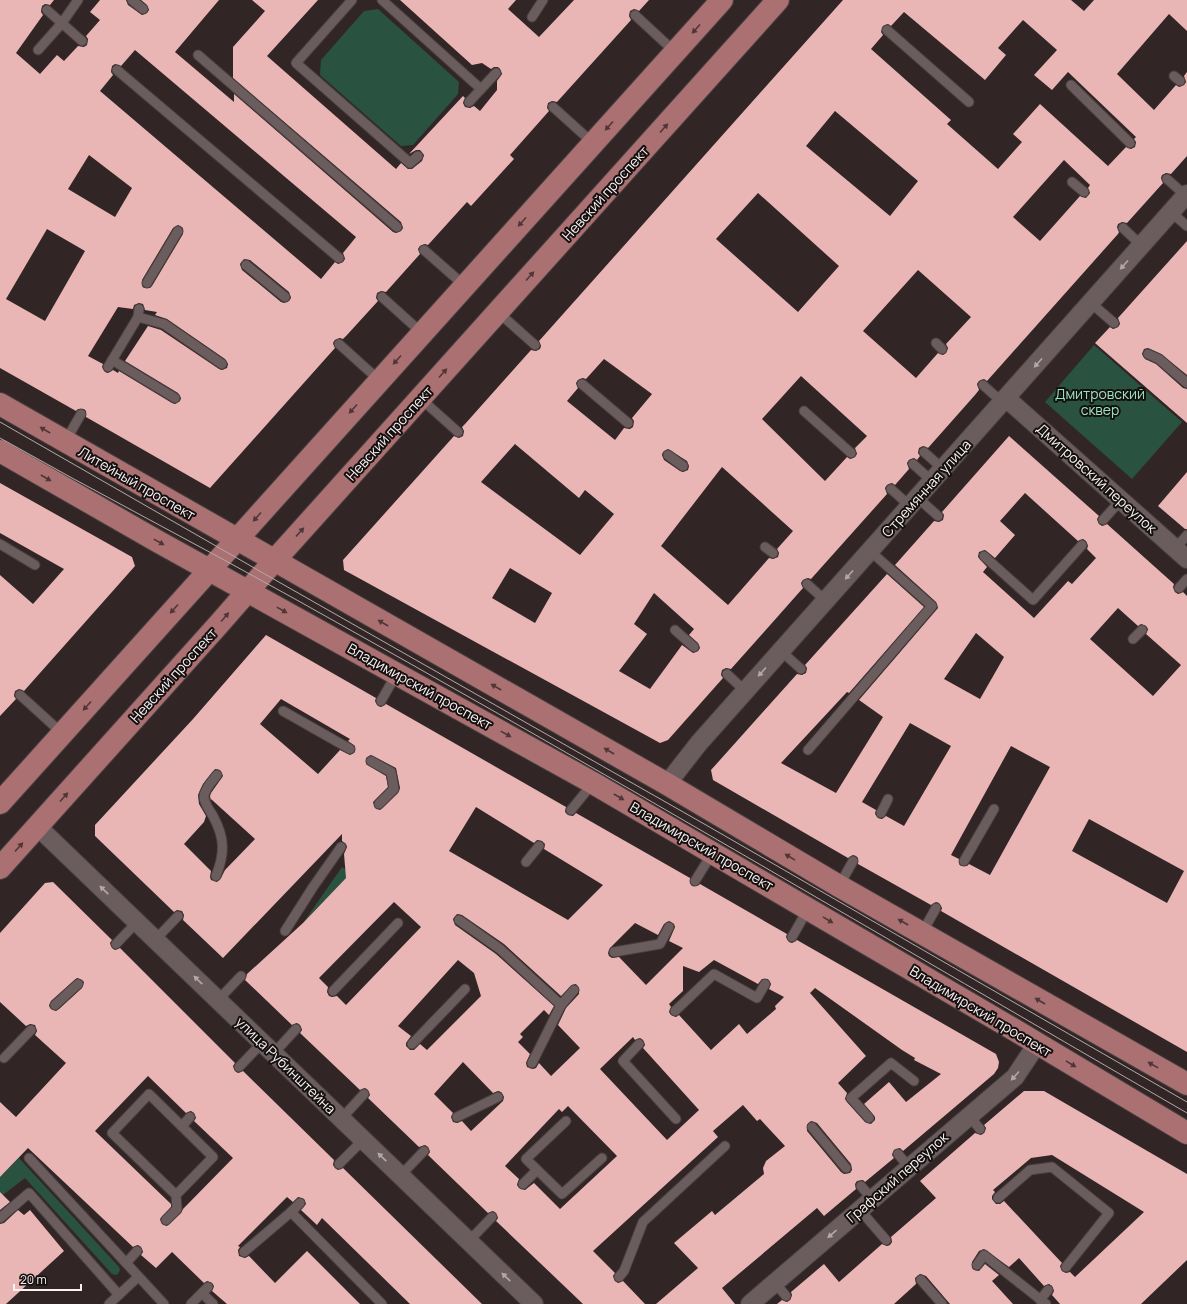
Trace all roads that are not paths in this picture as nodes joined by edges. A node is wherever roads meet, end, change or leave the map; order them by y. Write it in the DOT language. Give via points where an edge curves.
graph roads {
  1 [pos="78,0"];
  2 [pos="132,0"];
  3 [pos="352,0"];
  4 [pos="382,0"];
  5 [pos="543,0"];
  6 [pos="722,0"];
  7 [pos="778,0"];
  8 [pos="142,9"];
  9 [pos="47,10"];
  10 [pos="635,15"];
  11 [pos="532,17"];
  12 [pos="62,23"];
  13 [pos="887,30"];
  14 [pos="82,41"];
  15 [pos="38,50"];
  16 [pos="675,52"];
  17 [pos="198,55"];
  18 [pos="117,70"];
  19 [pos="496,73"];
  20 [pos="1071,85"];
  21 [pos="481,89"];
  22 [pos="469,102"];
  23 [pos="969,102"];
  24 [pos="553,107"];
  25 [pos="593,143"];
  26 [pos="1130,143"];
  27 [pos="418,156"];
  28 [pos="1167,179"];
  29 [pos="1072,182"];
  30 [pos="1084,192"];
  31 [pos="1186,195"];
  32 [pos="1171,212"];
  33 [pos="1187,226"];
  34 [pos="397,228"];
  35 [pos="1123,228"];
  36 [pos="178,231"];
  37 [pos="1142,246"];
  38 [pos="424,250"];
  39 [pos="339,258"];
  40 [pos="246,265"];
  41 [pos="147,283"];
  42 [pos="465,286"];
  43 [pos="285,297"];
  44 [pos="382,297"];
  45 [pos="1091,303"];
  46 [pos="498,312"];
  47 [pos="1114,323"];
  48 [pos="422,333"];
  49 [pos="339,344"];
  50 [pos="535,345"];
  51 [pos="1148,354"];
  52 [pos="222,364"];
  53 [pos="379,380"];
  54 [pos="1187,383"];
  55 [pos="582,384"];
  56 [pos="983,385"];
  57 [pos="174,398"];
  58 [pos="420,398"];
  59 [pos="1004,400"];
  60 [pos="0,404"];
  61 [pos="804,411"];
  62 [pos="81,414"];
  63 [pos="628,423"];
  64 [pos="458,432"];
  65 [pos="65,442"];
  66 [pos="924,452"];
  67 [pos="851,453"];
  68 [pos="668,454"];
  69 [pos="4,456"];
  70 [pos="913,464"];
  71 [pos="683,466"];
  72 [pos="938,475"];
  73 [pos="891,489"];
  74 [pos="1121,500"];
  75 [pos="914,502"];
  76 [pos="938,516"];
  77 [pos="1103,520"];
  78 [pos="1187,535"];
  79 [pos="236,540"];
  80 [pos="0,544"];
  81 [pos="1082,544"];
  82 [pos="766,547"];
  83 [pos="870,551"];
  84 [pos="773,553"];
  85 [pos="1181,554"];
  86 [pos="984,556"];
  87 [pos="274,561"];
  88 [pos="35,564"];
  89 [pos="210,570"];
  90 [pos="1187,579"];
  91 [pos="807,584"];
  92 [pos="1179,588"];
  93 [pos="248,591"];
  94 [pos="826,601"];
  95 [pos="675,630"];
  96 [pos="1142,630"];
  97 [pos="1133,639"];
  98 [pos="694,646"];
  99 [pos="781,651"];
  100 [pos="801,669"];
  101 [pos="396,674"];
  102 [pos="727,674"];
  103 [pos="745,691"];
  104 [pos="20,695"];
  105 [pos="381,701"];
  106 [pos="283,711"];
  107 [pos="63,734"];
  108 [pos="350,749"];
  109 [pos="808,750"];
  110 [pos="371,761"];
  111 [pos="217,775"];
  112 [pos="593,782"];
  113 [pos="667,784"];
  114 [pos="888,799"];
  115 [pos="0,803"];
  116 [pos="379,804"];
  117 [pos="994,809"];
  118 [pos="571,810"];
  119 [pos="881,813"];
  120 [pos="38,826"];
  121 [pos="539,846"];
  122 [pos="341,847"];
  123 [pos="713,852"];
  124 [pos="853,861"];
  125 [pos="964,861"];
  126 [pos="526,862"];
  127 [pos="0,868"];
  128 [pos="216,876"];
  129 [pos="695,881"];
  130 [pos="839,886"];
  131 [pos="808,908"];
  132 [pos="936,908"];
  133 [pos="178,916"];
  134 [pos="459,920"];
  135 [pos="138,922"];
  136 [pos="398,922"];
  137 [pos="669,927"];
  138 [pos="285,931"];
  139 [pos="922,933"];
  140 [pos="792,937"];
  141 [pos="156,940"];
  142 [pos="116,944"];
  143 [pos="614,952"];
  144 [pos="241,976"];
  145 [pos="78,984"];
  146 [pos="765,984"];
  147 [pos="464,989"];
  148 [pos="574,990"];
  149 [pos="333,991"];
  150 [pos="219,999"];
  151 [pos="54,1005"];
  152 [pos="561,1005"];
  153 [pos="675,1011"];
  154 [pos="296,1029"];
  155 [pos="31,1030"];
  156 [pos="412,1044"];
  157 [pos="640,1044"];
  158 [pos="1037,1044"];
  159 [pos="269,1047"];
  160 [pos="4,1058"];
  161 [pos="532,1063"];
  162 [pos="239,1067"];
  163 [pos="914,1081"];
  164 [pos="1187,1084"];
  165 [pos="364,1094"];
  166 [pos="498,1097"];
  167 [pos="190,1117"];
  168 [pos="457,1117"];
  169 [pos="342,1118"];
  170 [pos="868,1118"];
  171 [pos="676,1119"];
  172 [pos="566,1121"];
  173 [pos="182,1126"];
  174 [pos="812,1127"];
  175 [pos="1187,1133"];
  176 [pos="364,1139"];
  177 [pos="725,1146"];
  178 [pos="424,1151"];
  179 [pos="29,1158"];
  180 [pos="602,1158"];
  181 [pos="339,1164"];
  182 [pos="846,1168"];
  183 [pos="537,1170"];
  184 [pos="401,1175"];
  185 [pos="523,1184"];
  186 [pos="176,1195"];
  187 [pos="864,1198"];
  188 [pos="998,1198"];
  189 [pos="300,1203"];
  190 [pos="291,1212"];
  191 [pos="492,1216"];
  192 [pos="0,1218"];
  193 [pos="166,1220"];
  194 [pos="886,1240"];
  195 [pos="469,1241"];
  196 [pos="137,1251"];
  197 [pos="244,1252"];
  198 [pos="126,1263"];
  199 [pos="977,1265"];
  200 [pos="1066,1267"];
  201 [pos="138,1277"];
  202 [pos="619,1277"];
  203 [pos="921,1280"];
  204 [pos="1048,1290"];
  205 [pos="119,1294"];
  206 [pos="1043,1302"];
  207 [pos="945,1303"];
  208 [pos="109,1304"];
  209 [pos="164,1304"];
  210 [pos="191,1304"];
  211 [pos="213,1304"];
  212 [pos="382,1304"];
  213 [pos="534,1304"];
  214 [pos="750,1304"];
  1 -- 12 [label="lane"];
  2 -- 8 [label="lane"];
  3 -- 27 [label="lane" via="296,63 410,163"];
  4 -- 21 [label="lane"];
  5 -- 11 [label="lane"];
  6 -- 16 [label="main road, one-way"];
  46 -- 7 [label="main road, Невский проспект, one-way"];
  9 -- 12 [label="lane"];
  10 -- 16 [label="lane"];
  12 -- 14 [label="lane"];
  12 -- 15 [label="lane"];
  13 -- 23 [label="lane"];
  16 -- 25 [label="main road, one-way"];
  17 -- 34 [label="lane"];
  18 -- 39 [label="lane"];
  19 -- 21 [label="lane"];
  20 -- 26 [label="lane"];
  21 -- 22 [label="lane"];
  24 -- 25 [label="lane"];
  25 -- 42 [label="main road, one-way"];
  28 -- 31 [label="lane"];
  29 -- 30 [label="lane"];
  31 -- 32 [label="street, Стремянная улица"];
  32 -- 33 [label="lane"];
  32 -- 37 [label="street, Стремянная улица"];
  35 -- 37 [label="lane"];
  36 -- 41 [label="lane"];
  37 -- 45 [label="street, Стремянная улица, one-way"];
  38 -- 42 [label="lane"];
  40 -- 43 [label="lane"];
  42 -- 48 [label="main road"];
  44 -- 48 [label="lane"];
  45 -- 47 [label="lane"];
  45 -- 59 [label="street, Стремянная улица, one-way"];
  46 -- 50 [label="lane"];
  58 -- 46 [label="main road, Невский проспект, one-way"];
  48 -- 53 [label="main road, one-way"];
  49 -- 53 [label="lane"];
  51 -- 54 [label="lane"];
  52 -- 57 [label="lane" via="164,324 138,313 110,364"];
  53 -- 79 [label="main road, one-way"];
  55 -- 63 [label="lane"];
  56 -- 59 [label="lane"];
  58 -- 64 [label="lane"];
  87 -- 58 [label="main road, Невский проспект, one-way"];
  59 -- 72 [label="street, Стремянная улица"];
  59 -- 74 [label="street, Дмитровский переулок"];
  65 -- 60 [label="main road, Литейный проспект, one-way"];
  61 -- 67 [label="lane"];
  62 -- 65 [label="lane"];
  65 -- 79 [label="main road, Литейный проспект"];
  66 -- 72 [label="lane"];
  68 -- 71 [label="lane"];
  69 -- 89 [label="main road, one-way"];
  70 -- 72 [label="lane"];
  72 -- 75 [label="street, Стремянная улица"];
  73 -- 75 [label="lane"];
  74 -- 77 [label="lane"];
  74 -- 85 [label="street, Дмитровский переулок"];
  75 -- 76 [label="lane"];
  75 -- 83 [label="street, Стремянная улица"];
  78 -- 85 [label="lane"];
  79 -- 87 [label="main road, Литейный проспект"];
  79 -- 89 [label="main road"];
  80 -- 88 [label="lane"];
  81 -- 86 [label="lane" via="1033,600"];
  82 -- 84 [label="lane"];
  83 -- 94 [label="street, Стремянная улица, one-way"];
  83 -- 109 [label="lane" via="932,606 840,705"];
  87 -- 93 [label="main road, Невский проспект"];
  113 -- 87 [label="main road, one-way"];
  89 -- 93 [label="main road, Владимирский проспект"];
  89 -- 107 [label="main road, one-way"];
  90 -- 92 [label="lane"];
  91 -- 94 [label="lane"];
  93 -- 101 [label="main road, Владимирский проспект, one-way"];
  120 -- 93 [label="main road, Невский проспект, one-way"];
  94 -- 99 [label="street, Стремянная улица"];
  95 -- 98 [label="lane"];
  96 -- 97 [label="lane"];
  99 -- 100 [label="lane"];
  99 -- 103 [label="street, Стремянная улица, one-way"];
  101 -- 105 [label="lane"];
  101 -- 112 [label="main road, Владимирский проспект, one-way"];
  102 -- 103 [label="lane"];
  103 -- 113 [label="street, Стремянная улица"];
  104 -- 107 [label="lane"];
  106 -- 108 [label="lane"];
  107 -- 115 [label="main road"];
  110 -- 116 [label="lane" via="391,772 394,789"];
  111 -- 128 [label="lane" via="208,785 204,795 206,806 219,828 223,844 222,861"];
  112 -- 118 [label="lane"];
  112 -- 123 [label="main road, Владимирский проспект, one-way"];
  130 -- 113 [label="main road, one-way"];
  114 -- 119 [label="lane"];
  117 -- 125 [label="lane"];
  127 -- 120 [label="main road, Невский проспект, one-way"];
  135 -- 120 [label="street, улица Рубинштейна, one-way"];
  121 -- 126 [label="lane"];
  122 -- 138 [label="lane"];
  123 -- 129 [label="lane"];
  123 -- 131 [label="main road, Владимирский проспект"];
  124 -- 130 [label="lane"];
  139 -- 130 [label="main road, one-way"];
  131 -- 140 [label="lane"];
  131 -- 158 [label="main road, Владимирский проспект, one-way"];
  132 -- 139 [label="lane"];
  133 -- 141 [label="lane"];
  134 -- 152 [label="lane" via="500,949"];
  135 -- 141 [label="street, улица Рубинштейна"];
  135 -- 142 [label="lane"];
  136 -- 149 [label="lane"];
  137 -- 143 [label="lane" via="660,944"];
  164 -- 139 [label="main road, one-way"];
  150 -- 141 [label="street, улица Рубинштейна, one-way"];
  144 -- 150 [label="lane"];
  145 -- 151 [label="lane"];
  146 -- 153 [label="lane" via="757,998 714,974"];
  147 -- 156 [label="lane"];
  148 -- 152 [label="lane"];
  150 -- 159 [label="street, улица Рубинштейна"];
  152 -- 161 [label="lane"];
  154 -- 159 [label="lane"];
  155 -- 160 [label="lane"];
  157 -- 171 [label="lane" via="622,1061"];
  158 -- 175 [label="main road, Владимирский проспект, one-way"];
  158 -- 187 [label="street, Графский переулок, one-way" via="1015,1077 975,1122 904,1161"];
  159 -- 162 [label="lane"];
  159 -- 169 [label="street, улица Рубинштейна"];
  163 -- 170 [label="lane" via="891,1063 852,1098"];
  165 -- 169 [label="lane"];
  166 -- 168 [label="lane"];
  167 -- 173 [label="lane"];
  169 -- 176 [label="street, улица Рубинштейна"];
  172 -- 183 [label="lane" via="526,1159"];
  173 -- 186 [label="lane" via="213,1157"];
  173 -- 186 [label="lane" via="149,1094 112,1133"];
  174 -- 182 [label="lane"];
  176 -- 181 [label="lane"];
  184 -- 176 [label="street, улица Рубинштейна, one-way"];
  177 -- 202 [label="lane" via="643,1222 624,1271"];
  178 -- 184 [label="lane"];
  179 -- 198 [label="lane"];
  180 -- 183 [label="lane" via="562,1194"];
  183 -- 185 [label="lane"];
  184 -- 195 [label="street, улица Рубинштейна"];
  186 -- 193 [label="lane" via="177,1209"];
  187 -- 194 [label="lane"];
  187 -- 214 [label="street, Графский переулок, one-way" via="780,1290"];
  188 -- 200 [label="lane" via="1020,1173 1052,1167 1109,1213"];
  189 -- 190 [label="lane"];
  190 -- 197 [label="lane"];
  190 -- 212 [label="lane"];
  191 -- 195 [label="lane"];
  192 -- 205 [label="lane" via="29,1193"];
  213 -- 195 [label="street, улица Рубинштейна, one-way"];
  196 -- 198 [label="lane"];
  198 -- 201 [label="lane"];
  199 -- 206 [label="lane" via="984,1255"];
  201 -- 205 [label="lane"];
  201 -- 209 [label="lane"];
  203 -- 207 [label="lane"];
  204 -- 206 [label="lane"];
  205 -- 208 [label="lane"];
  210 -- 211 [label="lane" via="205,1290"];
}
